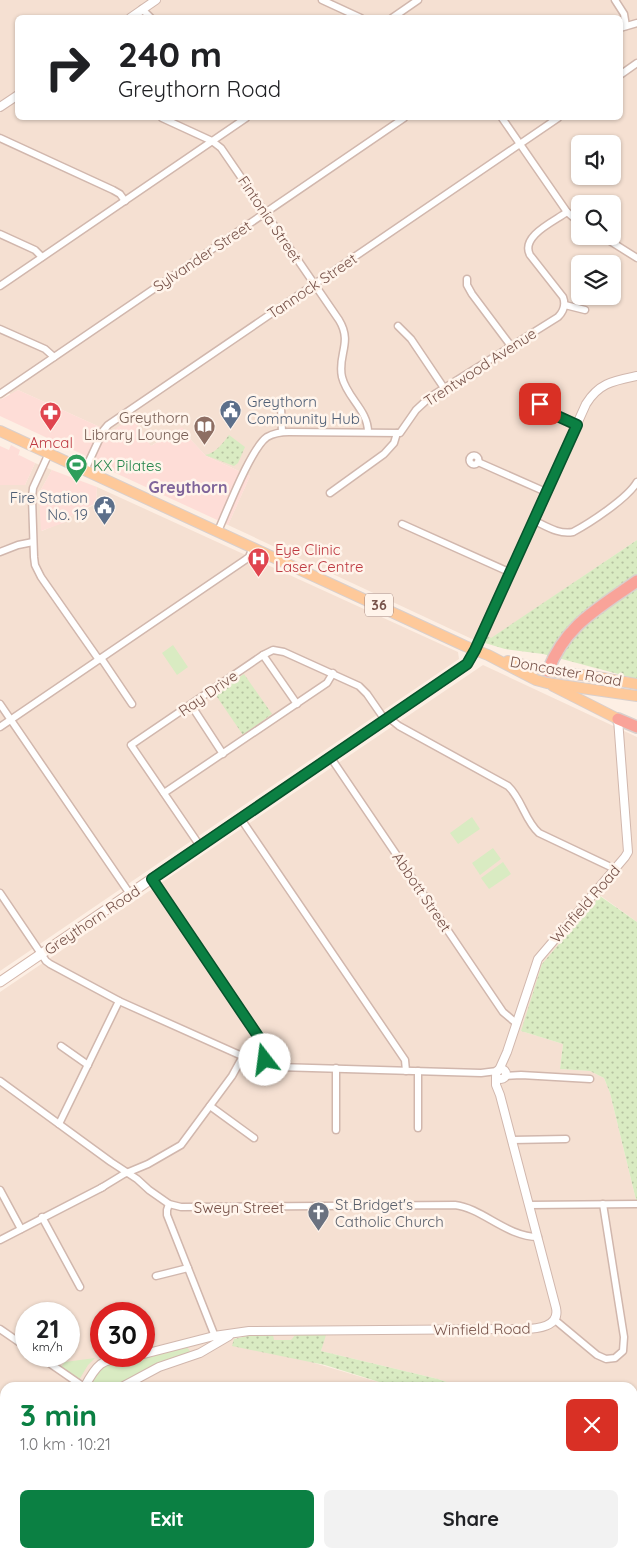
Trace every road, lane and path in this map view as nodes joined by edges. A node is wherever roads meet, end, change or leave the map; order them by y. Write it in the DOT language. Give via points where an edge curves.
graph roads {
  1 [pos="156,0"];
  2 [pos="322,0"];
  3 [pos="418,0"];
  4 [pos="616,0"];
  5 [pos="142,9"];
  6 [pos="134,15"];
  7 [pos="148,15"];
  8 [pos="354,15"];
  9 [pos="396,15"];
  10 [pos="637,23"];
  11 [pos="623,27"];
  12 [pos="637,63"];
  13 [pos="623,73"];
  14 [pos="15,97"];
  15 [pos="0,107"];
  16 [pos="166,120"];
  17 [pos="243,120"];
  18 [pos="401,120"];
  19 [pos="503,120"];
  20 [pos="555,120"];
  21 [pos="0,138"];
  22 [pos="212,141"];
  23 [pos="520,143"];
  24 [pos="125,201"];
  25 [pos="266,212"];
  26 [pos="567,212"];
  27 [pos="571,215"];
  28 [pos="0,234"];
  29 [pos="616,245"];
  30 [pos="42,257"];
  31 [pos="637,258"];
  32 [pos="466,279"];
  33 [pos="314,284"];
  34 [pos="0,286"];
  35 [pos="564,305"];
  36 [pos="585,310"];
  37 [pos="398,326"];
  38 [pos="0,329"];
  39 [pos="512,346"];
  40 [pos="54,357"];
  41 [pos="637,376"];
  42 [pos="444,388"];
  43 [pos="0,394"];
  44 [pos="281,407"];
  45 [pos="542,409"];
  46 [pos="577,425"];
  47 [pos="0,431"];
  48 [pos="282,432"];
  49 [pos="368,432"];
  50 [pos="389,433"];
  51 [pos="397,433"];
  52 [pos="387,451"];
  53 [pos="49,453"];
  54 [pos="478,462"];
  55 [pos="85,470"];
  56 [pos="637,482"];
  57 [pos="546,492"];
  58 [pos="330,493"];
  59 [pos="533,520"];
  60 [pos="402,524"];
  61 [pos="218,531"];
  62 [pos="33,542"];
  63 [pos="253,548"];
  64 [pos="0,552"];
  65 [pos="509,572"];
  66 [pos="637,581"];
  67 [pos="475,650"];
  68 [pos="263,655"];
  69 [pos="495,658"];
  70 [pos="100,659"];
  71 [pos="548,671"];
  72 [pos="333,673"];
  73 [pos="547,683"];
  74 [pos="637,684"];
  75 [pos="637,696"];
  76 [pos="0,704"];
  77 [pos="132,704"];
  78 [pos="297,704"];
  79 [pos="191,705"];
  80 [pos="387,719"];
  81 [pos="618,719"];
  82 [pos="11,720"];
  83 [pos="0,727"];
  84 [pos="637,727"];
  85 [pos="223,754"];
  86 [pos="331,758"];
  87 [pos="164,793"];
  88 [pos="241,819"];
  89 [pos="200,846"];
  90 [pos="615,869"];
  91 [pos="152,879"];
  92 [pos="0,893"];
  93 [pos="130,894"];
  94 [pos="42,954"];
  95 [pos="0,982"];
  96 [pos="119,1001"];
  97 [pos="516,1023"];
  98 [pos="61,1046"];
  99 [pos="246,1058"];
  100 [pos="88,1065"];
  101 [pos="267,1065"];
  102 [pos="336,1068"];
  103 [pos="406,1071"];
  104 [pos="418,1071"];
  105 [pos="500,1074"];
  106 [pos="590,1079"];
  107 [pos="0,1080"];
  108 [pos="210,1106"];
  109 [pos="60,1124"];
  110 [pos="418,1128"];
  111 [pos="336,1130"];
  112 [pos="254,1138"];
  113 [pos="566,1139"];
  114 [pos="512,1140"];
  115 [pos="128,1174"];
  116 [pos="0,1190"];
  117 [pos="169,1204"];
  118 [pos="604,1204"];
  119 [pos="636,1204"];
  120 [pos="529,1205"];
  121 [pos="42,1217"];
  122 [pos="21,1229"];
  123 [pos="538,1237"];
  124 [pos="0,1240"];
  125 [pos="188,1268"];
  126 [pos="156,1276"];
  127 [pos="80,1287"];
  128 [pos="555,1320"];
  129 [pos="0,1329"];
  130 [pos="15,1339"];
  131 [pos="216,1340"];
  132 [pos="155,1352"];
  133 [pos="55,1367"];
  134 [pos="97,1367"];
  135 [pos="77,1382"];
  136 [pos="87,1382"];
  137 [pos="131,1382"];
  1 -- 5 [label="street"];
  2 -- 8 [label="street"];
  3 -- 9 [label="street"];
  4 -- 11 [label="street" via="624,14"];
  5 -- 6 [label="street"];
  5 -- 7 [label="street"];
  10 -- 11 [label="street"];
  12 -- 13 [label="street"];
  14 -- 15 [label="street"];
  16 -- 22 [label="street, Fintonia Street"];
  17 -- 22 [label="street"];
  18 -- 25 [label="street, Sylvander Street"];
  19 -- 23 [label="street"];
  20 -- 23 [label="street, Tannock Street"];
  21 -- 24 [label="street" via="113,190"];
  22 -- 24 [label="street"];
  22 -- 25 [label="street, Fintonia Street" via="221,148"];
  23 -- 26 [label="street"];
  23 -- 33 [label="street, Tannock Street"];
  24 -- 30 [label="street"];
  25 -- 33 [label="street, Fintonia Street"];
  25 -- 40 [label="street, Sylvander Street"];
  26 -- 27 [label="street"];
  26 -- 35 [label="street" via="528,242 530,255 562,294"];
  28 -- 30 [label="street" via="35,250"];
  29 -- 31 [label="street"];
  30 -- 34 [label="street"];
  32 -- 39 [label="street" via="472,294"];
  33 -- 49 [label="street, Fintonia Street" via="344,330 342,374 347,389 366,418"];
  33 -- 55 [label="street, Tannock Street" via="108,425"];
  35 -- 36 [label="street"];
  35 -- 39 [label="street, Trentwood Avenue" via="555,320"];
  37 -- 42 [label="street"];
  38 -- 40 [label="street"];
  39 -- 42 [label="street, Trentwood Avenue"];
  40 -- 43 [label="street, Sylvander Street"];
  41 -- 46 [label="street" via="600,388 586,404"];
  42 -- 51 [label="street, Trentwood Avenue" via="421,405"];
  44 -- 48 [label="street"];
  45 -- 46 [label="street"];
  46 -- 57 [label="street"];
  47 -- 53 [label="main road, Doncaster Road / 36"];
  48 -- 49 [label="street"];
  48 -- 61 [label="street" via="267,437 255,450"];
  49 -- 50 [label="street"];
  50 -- 51 [label="street"];
  50 -- 52 [label="street"];
  51 -- 52 [label="street, Trentwood Avenue"];
  52 -- 58 [label="street"];
  53 -- 55 [label="main road, Doncaster Road / 36"];
  53 -- 62 [label="street" via="32,492"];
  54 -- 57 [label="street"];
  55 -- 61 [label="main road, Doncaster Road / 36"];
  56 -- 59 [label="street" via="622,499 573,532 560,533"];
  57 -- 59 [label="street"];
  59 -- 65 [label="street"];
  60 -- 65 [label="street"];
  61 -- 63 [label="main road, Doncaster Road / 36"];
  62 -- 64 [label="street"];
  62 -- 70 [label="street" via="41,577"];
  63 -- 67 [label="main road, Doncaster Road / 36"];
  63 -- 70 [label="street" via="245,560"];
  65 -- 67 [label="street"];
  66 -- 71 [label="highway" via="578,623 561,644"];
  67 -- 69 [label="main road, Doncaster Road / 36"];
  67 -- 80 [label="main road, Greythorn Road" via="467,664"];
  68 -- 72 [label="street, Ray Drive" via="280,650"];
  68 -- 78 [label="street"];
  68 -- 79 [label="street, Ray Drive"];
  69 -- 71 [label="main road, Doncaster Road / 36"];
  69 -- 73 [label="main road, Doncaster Road / 36"];
  70 -- 77 [label="street"];
  70 -- 82 [label="street"];
  71 -- 73 [label="main road"];
  71 -- 74 [label="main road, Doncaster Road / 36"];
  72 -- 78 [label="street" via="329,682"];
  72 -- 80 [label="street, Ray Drive" via="362,688"];
  73 -- 75 [label="main road, Doncaster Road / 36"];
  73 -- 81 [label="main road, Doncaster Road / 36"];
  76 -- 82 [label="street"];
  78 -- 85 [label="street"];
  79 -- 85 [label="street"];
  79 -- 87 [label="street, Ray Drive" via="131,745"];
  80 -- 86 [label="main road, Greythorn Road"];
  80 -- 90 [label="street" via="508,786 539,833"];
  81 -- 84 [label="highway, 36"];
  81 -- 90 [label="street, Winfield Road" via="628,848"];
  82 -- 83 [label="street"];
  82 -- 93 [label="street"];
  85 -- 87 [label="street"];
  86 -- 88 [label="main road, Greythorn Road"];
  86 -- 97 [label="street, Abbott Street" via="503,1012"];
  87 -- 89 [label="street, Ray Drive"];
  88 -- 89 [label="main road, Greythorn Road"];
  88 -- 103 [label="street" via="405,1060"];
  89 -- 91 [label="main road, Greythorn Road"];
  90 -- 97 [label="street, Winfield Road" via="538,959"];
  91 -- 93 [label="main road, Greythorn Road"];
  91 -- 101 [label="street" via="264,1045"];
  92 -- 94 [label="street"];
  93 -- 94 [label="main road, Greythorn Road"];
  94 -- 95 [label="main road, Greythorn Road"];
  94 -- 96 [label="street" via="50,964"];
  96 -- 99 [label="street"];
  96 -- 100 [label="street"];
  97 -- 105 [label="street, Winfield Road"];
  98 -- 100 [label="street"];
  99 -- 101 [label="street"];
  99 -- 108 [label="street"];
  100 -- 109 [label="street"];
  101 -- 102 [label="street"];
  102 -- 103 [label="street"];
  102 -- 111 [label="street"];
  103 -- 104 [label="street"];
  104 -- 105 [label="street"];
  104 -- 110 [label="street"];
  105 -- 106 [label="street"];
  105 -- 114 [label="street, Winfield Road" via="500,1095"];
  107 -- 109 [label="street, Sweyn Street"];
  108 -- 112 [label="street"];
  108 -- 115 [label="street" via="181,1145"];
  109 -- 115 [label="street, Sweyn Street"];
  113 -- 114 [label="street"];
  114 -- 120 [label="street, Winfield Road"];
  115 -- 117 [label="street, Sweyn Street"];
  115 -- 121 [label="street"];
  116 -- 122 [label="street"];
  117 -- 123 [label="street, Sweyn Street" via="181,1207 458,1206 519,1234"];
  117 -- 125 [label="street" via="167,1215"];
  118 -- 119 [label="street"];
  118 -- 120 [label="street"];
  118 -- 128 [label="street" via="624,1336 623,1351 614,1358 602,1358"];
  120 -- 123 [label="street, Winfield Road"];
  121 -- 122 [label="street"];
  121 -- 127 [label="street"];
  122 -- 124 [label="street"];
  123 -- 128 [label="street, Winfield Road" via="556,1308"];
  125 -- 126 [label="street"];
  125 -- 131 [label="street"];
  128 -- 131 [label="street, Winfield Road" via="529,1329 266,1331 236,1333"];
  129 -- 130 [label="street"];
  131 -- 132 [label="street, Winfield Road"];
  131 -- 137 [label="street, Winfield Road" via="200,1353 159,1367"];
  133 -- 135 [label="street"];
  134 -- 136 [label="street"];
}
